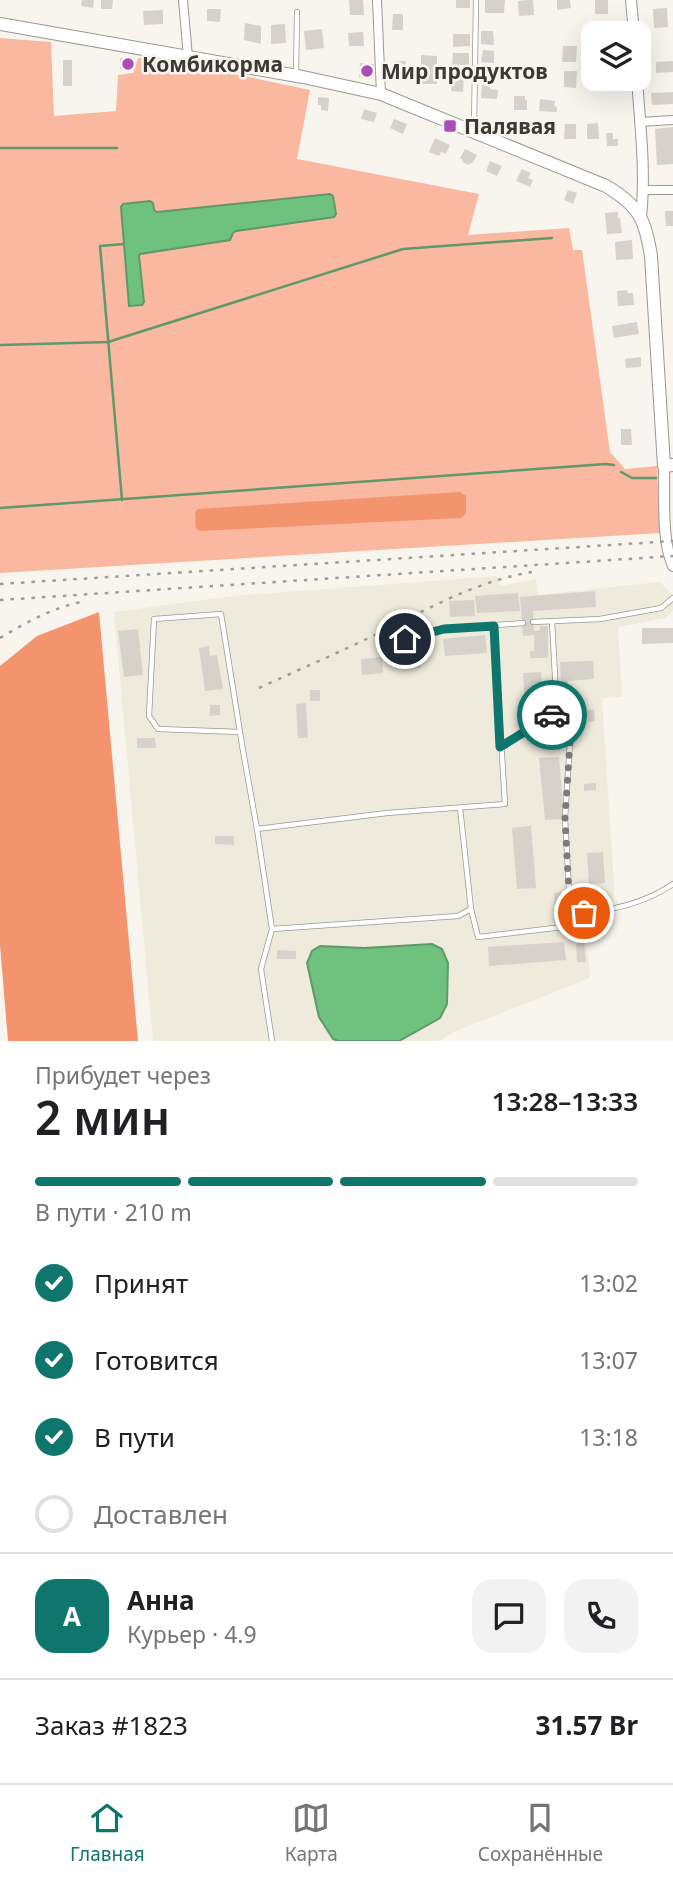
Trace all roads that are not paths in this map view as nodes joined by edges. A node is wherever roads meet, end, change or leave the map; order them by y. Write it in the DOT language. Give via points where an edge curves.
graph roads {
  1 [pos="183,0"];
  2 [pos="377,0"];
  3 [pos="475,0"];
  4 [pos="632,0"];
  5 [pos="297,12"];
  6 [pos="633,21"];
  7 [pos="0,23"];
  8 [pos="188,57"];
  9 [pos="296,76"];
  10 [pos="638,91"];
  11 [pos="381,94"];
  12 [pos="673,120"];
  13 [pos="640,122"];
  14 [pos="474,130"];
  15 [pos="644,190"];
  16 [pos="673,190"];
  17 [pos="640,217"];
  18 [pos="669,466"];
  19 [pos="671,561"];
  20 [pos="673,598"];
  21 [pos="552,621"];
  22 [pos="533,622"];
  23 [pos="523,623"];
  24 [pos="494,626"];
  25 [pos="386,644"];
  26 [pos="557,713"];
  27 [pos="240,732"];
  28 [pos="500,747"];
  29 [pos="460,808"];
  30 [pos="257,829"];
  31 [pos="673,884"];
  32 [pos="471,909"];
  33 [pos="570,914"];
  34 [pos="272,929"];
  35 [pos="272,1041"];
  1 -- 8 [label="street"];
  2 -- 11 [label="street"];
  3 -- 14 [label="lane"];
  4 -- 6 [label="main road"];
  5 -- 9 [label="lane"];
  7 -- 8 [label="main road"];
  8 -- 9 [label="main road"];
  9 -- 11 [label="main road"];
  10 -- 13 [label="main road"];
  11 -- 14 [label="main road"];
  12 -- 13 [label="street"];
  13 -- 15 [label="main road"];
  14 -- 17 [label="main road" via="606,186 625,197"];
  15 -- 16 [label="street"];
  15 -- 17 [label="main road"];
  17 -- 18 [label="main road" via="651,256"];
  18 -- 19 [label="main road" via="666,542"];
  20 -- 21 [label="lane" via="661,608 600,619"];
  21 -- 22 [label="lane"];
  21 -- 26 [label="lane"];
  23 -- 24 [label="lane"];
  24 -- 25 [label="lane" via="444,629"];
  24 -- 28 [label="lane"];
  26 -- 28 [label="lane"];
  26 -- 33 [label="lane" via="570,742 565,818"];
  27 -- 27 [label="lane" via="221,614 154,619 149,716 158,729"];
  27 -- 30 [label="lane"];
  28 -- 29 [label="lane" via="505,804"];
  29 -- 30 [label="lane"];
  29 -- 32 [label="lane"];
  30 -- 34 [label="lane"];
  31 -- 33 [label="lane" via="617,908"];
  32 -- 33 [label="lane" via="478,937 571,926"];
  32 -- 34 [label="lane" via="458,916"];
  34 -- 35 [label="lane" via="261,969"];
}
